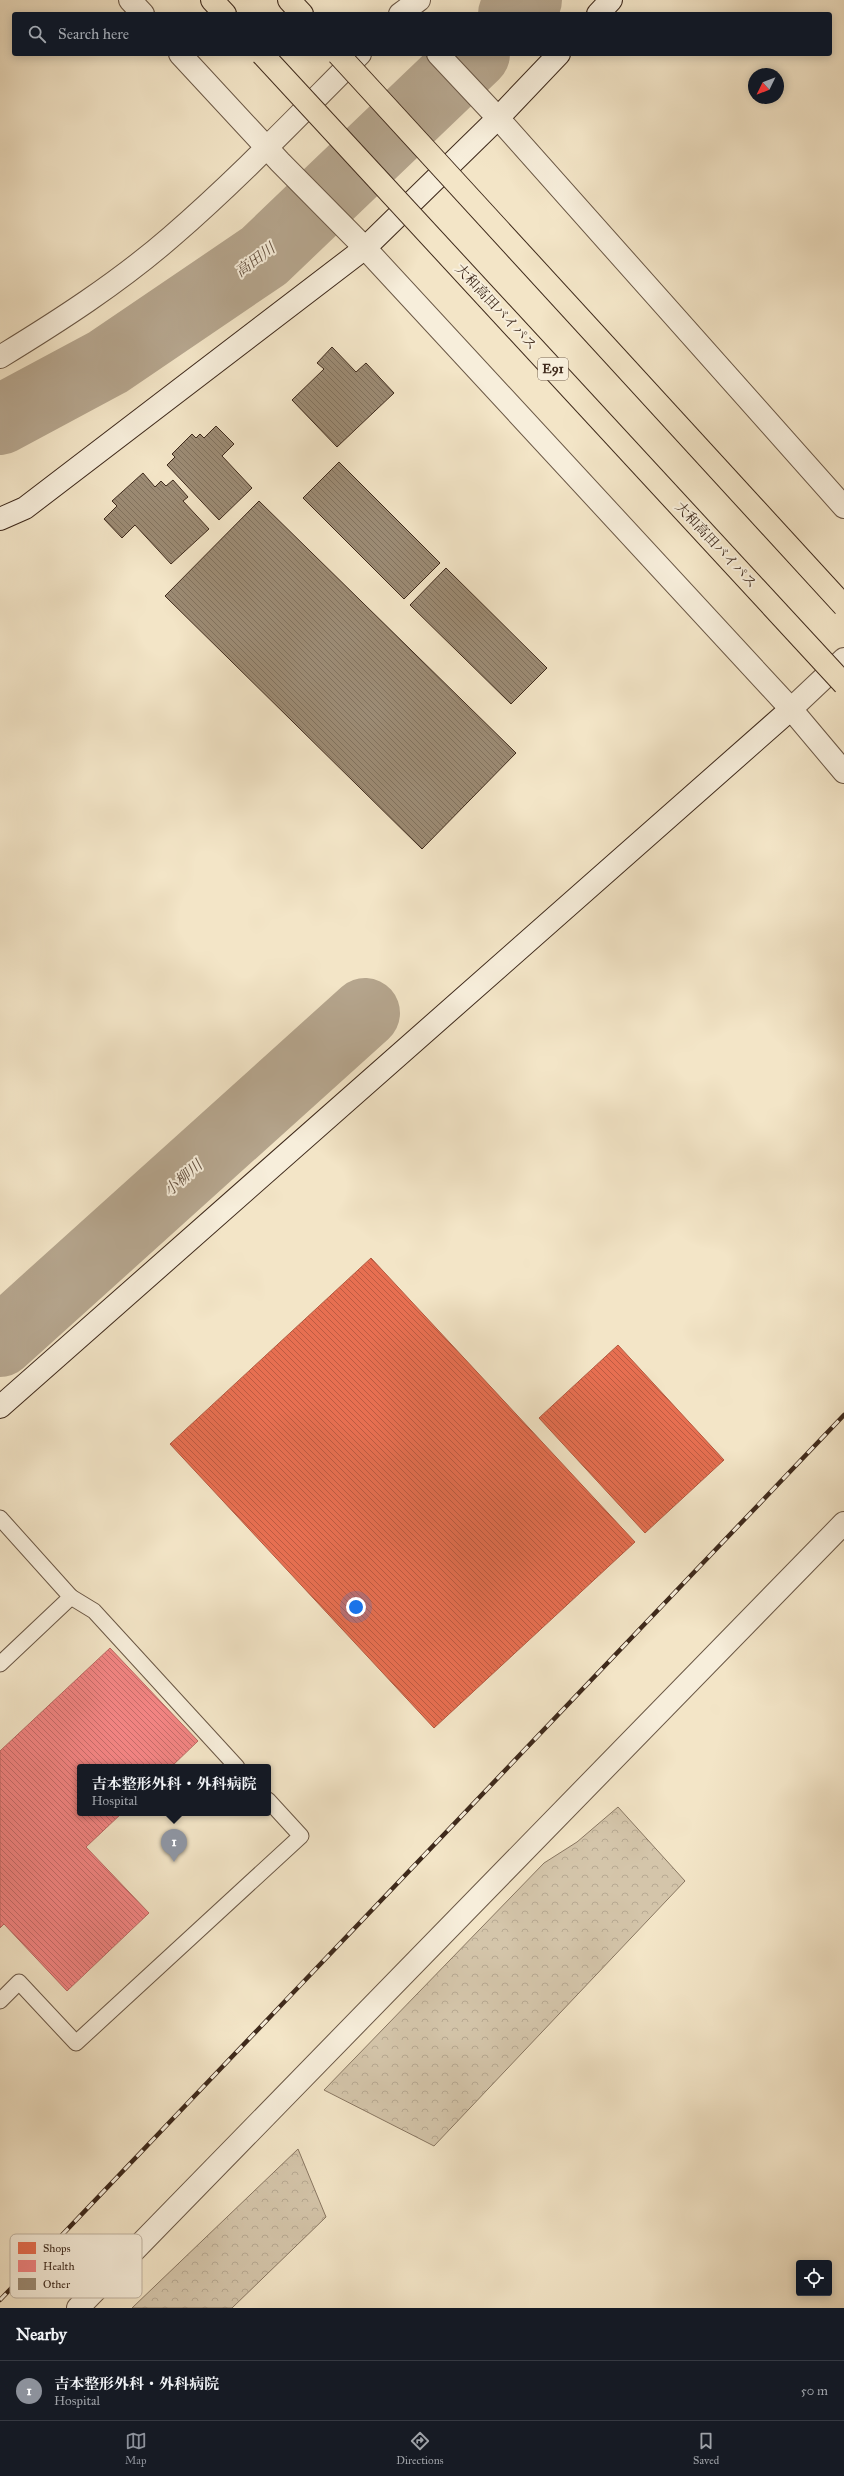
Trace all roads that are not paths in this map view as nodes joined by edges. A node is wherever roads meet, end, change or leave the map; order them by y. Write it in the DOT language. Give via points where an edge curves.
graph roads {
  1 [pos="130,0"];
  2 [pos="212,0"];
  3 [pos="289,0"];
  4 [pos="419,0"];
  5 [pos="611,0"];
  6 [pos="398,10"];
  7 [pos="141,12"];
  8 [pos="223,12"];
  9 [pos="300,12"];
  10 [pos="600,12"];
  11 [pos="182,56"];
  12 [pos="264,56"];
  13 [pos="340,56"];
  14 [pos="358,56"];
  15 [pos="440,56"];
  16 [pos="557,56"];
  17 [pos="498,118"];
  18 [pos="273,155"];
  19 [pos="365,248"];
  20 [pos="0,357"];
  21 [pos="844,507"];
  22 [pos="0,520"];
  23 [pos="844,606"];
  24 [pos="844,660"];
  25 [pos="844,684"];
  26 [pos="791,709"];
  27 [pos="844,757"];
  28 [pos="844,772"];
  29 [pos="0,1407"];
  30 [pos="0,1518"];
  31 [pos="844,1523"];
  32 [pos="71,1597"];
  33 [pos="0,1664"];
  34 [pos="234,1764"];
  35 [pos="271,1803"];
  36 [pos="0,2001"];
  37 [pos="142,2242"];
  38 [pos="88,2298"];
  39 [pos="78,2308"];
  1 -- 7 [label="street"];
  2 -- 8 [label="highway"];
  3 -- 9 [label="highway"];
  4 -- 6 [label="street"];
  5 -- 10 [label="street"];
  11 -- 18 [label="street"];
  12 -- 25 [label="highway, 大和高田バイパス / E91, bridge"];
  13 -- 23 [label="highway, bridge"];
  14 -- 18 [label="street"];
  15 -- 17 [label="street"];
  16 -- 17 [label="street"];
  17 -- 19 [label="street"];
  17 -- 21 [label="street"];
  18 -- 19 [label="street"];
  18 -- 20 [label="street" via="70,314"];
  19 -- 22 [label="street" via="25,508"];
  19 -- 26 [label="street"];
  24 -- 26 [label="street"];
  26 -- 27 [label="street"];
  26 -- 28 [label="street"];
  26 -- 29 [label="street"];
  30 -- 32 [label="lane"];
  31 -- 37 [label="street"];
  32 -- 33 [label="lane"];
  32 -- 34 [label="lane" via="94,1611"];
  35 -- 36 [label="lane" via="301,1836 76,2043 20,1982"];
  38 -- 39 [label="street"];
}
